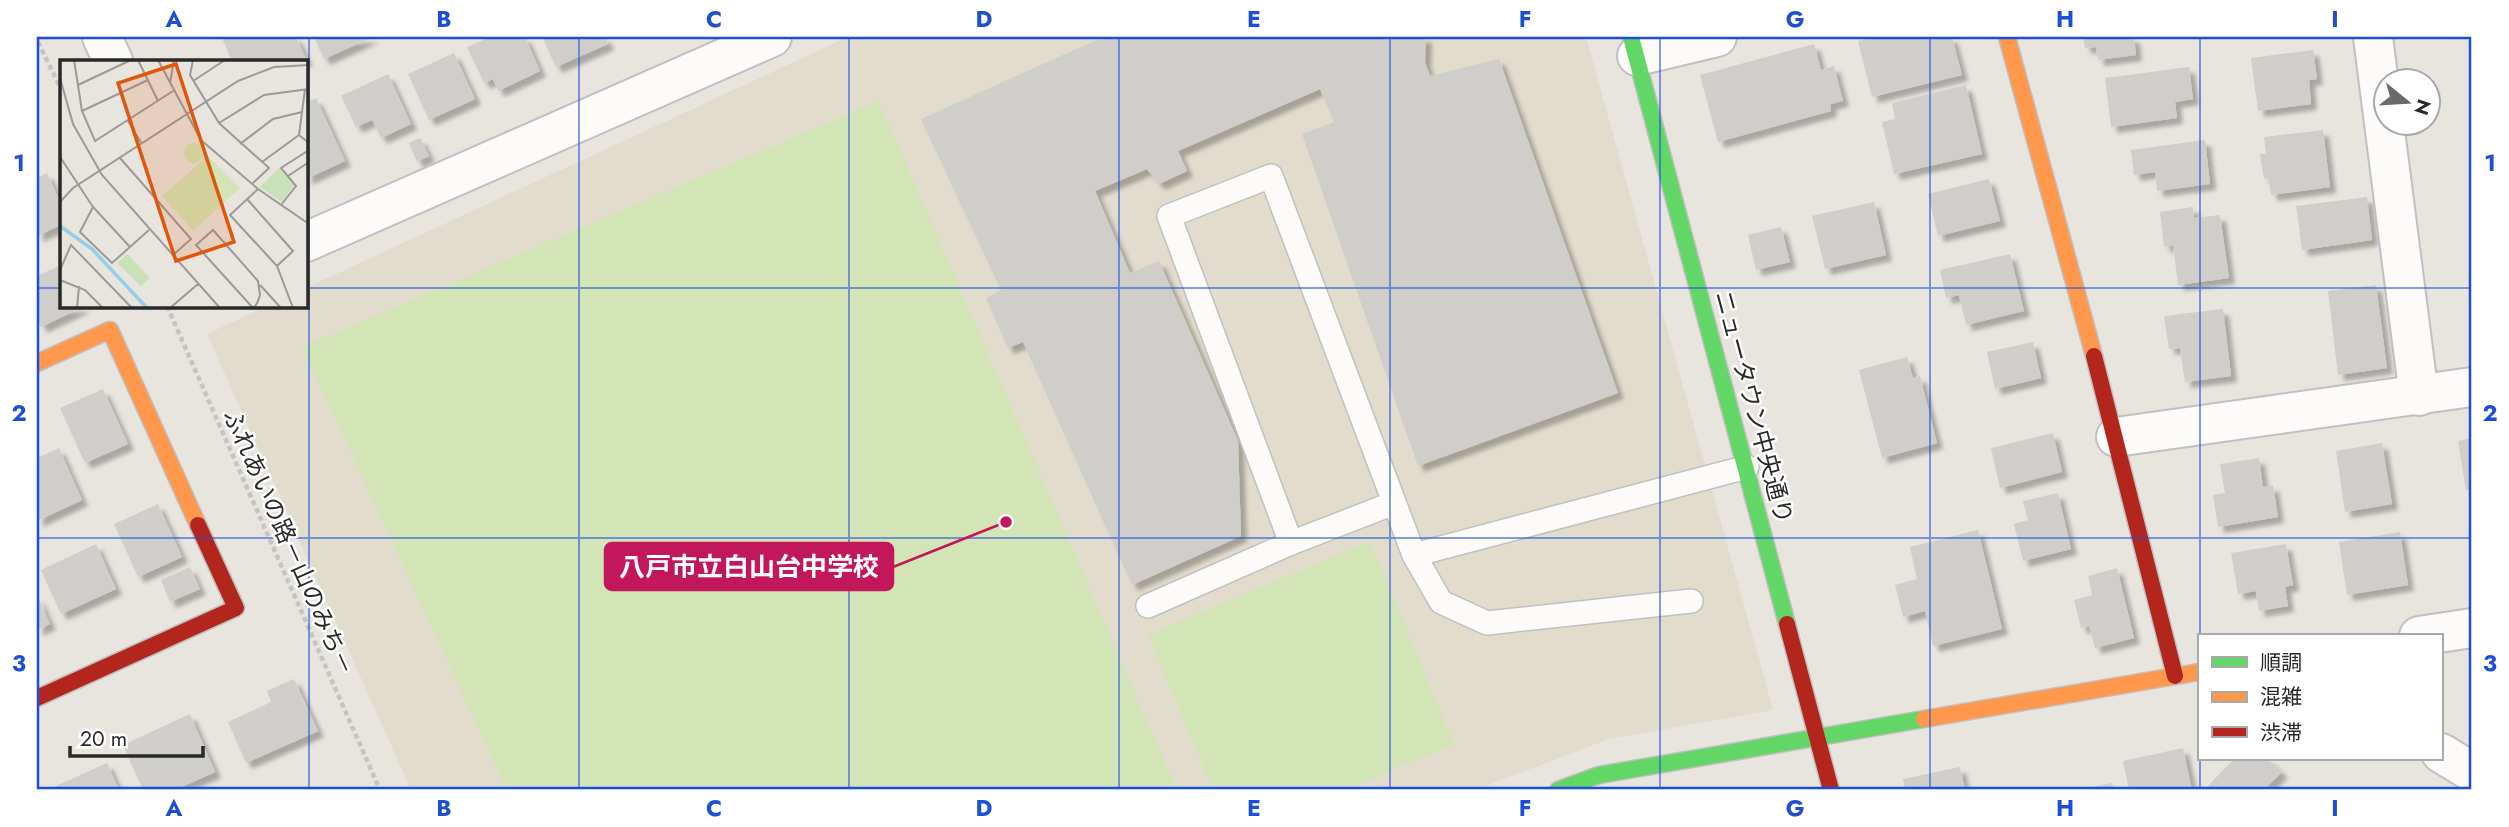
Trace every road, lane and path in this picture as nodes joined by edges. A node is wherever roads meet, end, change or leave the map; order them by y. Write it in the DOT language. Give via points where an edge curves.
graph roads {
  1 [pos="102,37"];
  2 [pos="772,37"];
  3 [pos="1717,37"];
  4 [pos="2007,37"];
  5 [pos="2373,37"];
  6 [pos="38,42"];
  7 [pos="1634,46"];
  8 [pos="113,60"];
  9 [pos="60,87"];
  10 [pos="308,241"];
  11 [pos="168,308"];
  12 [pos="37,363"];
  13 [pos="2472,387"];
  14 [pos="2419,396"];
  15 [pos="2116,437"];
  16 [pos="1747,467"];
  17 [pos="1394,503"];
  18 [pos="1291,543"];
  19 [pos="1414,555"];
  20 [pos="1691,601"];
  21 [pos="1148,606"];
  22 [pos="2472,628"];
  23 [pos="2432,634"];
  24 [pos="2198,672"];
  25 [pos="2175,676"];
  26 [pos="37,698"];
  27 [pos="1817,736"];
  28 [pos="2442,754"];
  29 [pos="2472,772"];
  30 [pos="380,790"];
  31 [pos="1558,790"];
  32 [pos="1831,790"];
  1 -- 8 [label="street"];
  2 -- 10 [label="street"];
  3 -- 7 [label="street"];
  4 -- 15 [label="street"];
  5 -- 14 [label="street"];
  6 -- 9 [label="path"];
  7 -- 16 [label="street, ニュータウン中央通り"];
  11 -- 30 [label="path, ふれあいの路－山のみち－"];
  12 -- 26 [label="street" via="110,330 236,608"];
  13 -- 14 [label="street"];
  14 -- 15 [label="street"];
  15 -- 25 [label="street"];
  16 -- 19 [label="lane"];
  16 -- 27 [label="street, ニュータウン中央通り"];
  17 -- 18 [label="lane"];
  17 -- 18 [label="lane" via="1271,176 1169,216"];
  17 -- 19 [label="lane"];
  18 -- 21 [label="lane"];
  19 -- 20 [label="lane" via="1441,603 1487,623"];
  22 -- 23 [label="street"];
  24 -- 25 [label="street"];
  25 -- 27 [label="street"];
  27 -- 31 [label="street" via="1599,775"];
  27 -- 32 [label="street, ニュータウン中央通り"];
  28 -- 29 [label="street"];
}
